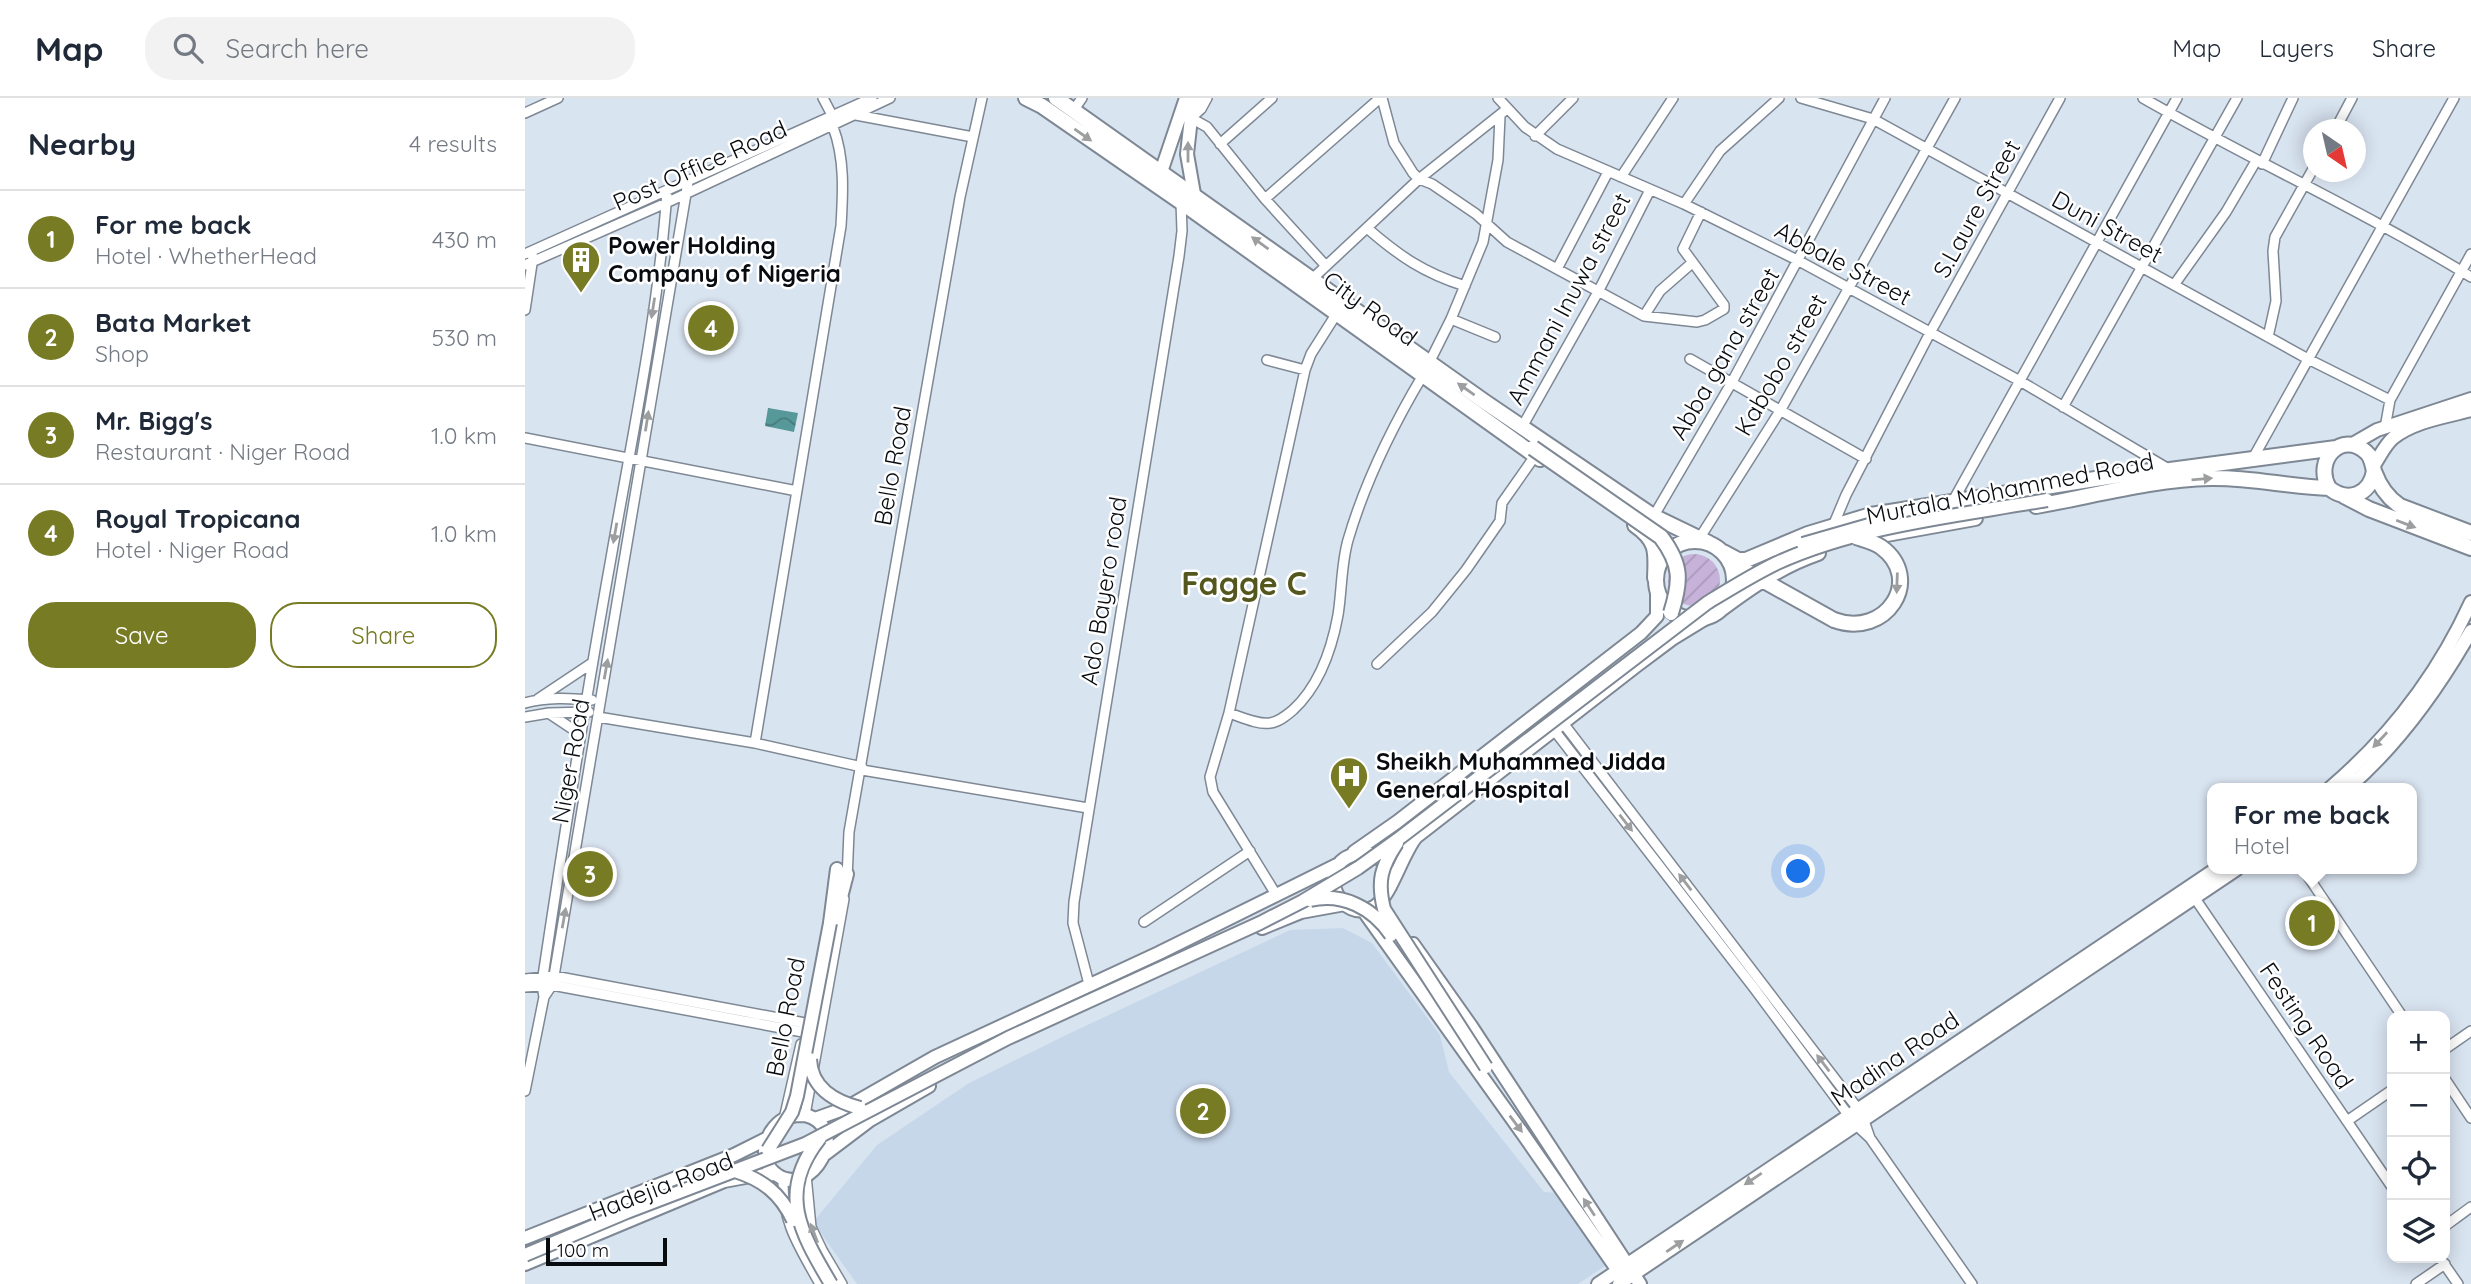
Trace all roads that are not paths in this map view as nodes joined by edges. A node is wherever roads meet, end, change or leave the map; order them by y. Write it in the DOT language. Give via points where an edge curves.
graph roads {
  1 [pos="558,98"];
  2 [pos="823,98"];
  3 [pos="872,98"];
  4 [pos="890,98"];
  5 [pos="982,98"];
  6 [pos="1026,98"];
  7 [pos="1056,98"];
  8 [pos="1082,98"];
  9 [pos="1207,98"];
  10 [pos="1272,98"];
  11 [pos="1381,98"];
  12 [pos="1573,98"];
  13 [pos="1673,98"];
  14 [pos="1779,98"];
  15 [pos="1801,98"];
  16 [pos="1840,98"];
  17 [pos="1885,98"];
  18 [pos="1955,98"];
  19 [pos="2060,98"];
  20 [pos="2143,98"];
  21 [pos="2177,98"];
  22 [pos="2237,98"];
  23 [pos="2293,98"];
  24 [pos="2352,98"];
  25 [pos="2454,98"];
  26 [pos="1500,99"];
  27 [pos="1187,106"];
  28 [pos="1507,108"];
  29 [pos="1834,109"];
  30 [pos="1073,111"];
  31 [pos="525,113"];
  32 [pos="2169,113"];
  33 [pos="856,115"];
  34 [pos="1500,116"];
  35 [pos="1873,119"];
  36 [pos="2341,119"];
  37 [pos="833,122"];
  38 [pos="1535,136"];
  39 [pos="973,137"];
  40 [pos="2214,139"];
  41 [pos="1220,144"];
  42 [pos="1928,148"];
  43 [pos="2259,162"];
  44 [pos="1161,172"];
  45 [pos="1608,172"];
  46 [pos="1621,177"];
  47 [pos="1419,179"];
  48 [pos="688,183"];
  49 [pos="2306,184"];
  50 [pos="1650,190"];
  51 [pos="667,192"];
  52 [pos="687,193"];
  53 [pos="1194,194"];
  54 [pos="2007,194"];
  55 [pos="1265,199"];
  56 [pos="1181,202"];
  57 [pos="666,203"];
  58 [pos="1684,204"];
  59 [pos="1701,212"];
  60 [pos="1486,224"];
  61 [pos="2382,226"];
  62 [pos="1367,228"];
  63 [pos="2096,243"];
  64 [pos="2471,254"];
  65 [pos="529,258"];
  66 [pos="1799,261"];
  67 [pos="1692,263"];
  68 [pos="1325,265"];
  69 [pos="2142,268"];
  70 [pos="1557,269"];
  71 [pos="2461,271"];
  72 [pos="2471,277"];
  73 [pos="1311,280"];
  74 [pos="2174,285"];
  75 [pos="1465,286"];
  76 [pos="1847,288"];
  77 [pos="1598,292"];
  78 [pos="525,310"];
  79 [pos="1337,313"];
  80 [pos="1644,316"];
  81 [pos="1451,319"];
  82 [pos="1931,331"];
  83 [pos="649,332"];
  84 [pos="661,334"];
  85 [pos="1495,337"];
  86 [pos="2268,337"];
  87 [pos="1690,359"];
  88 [pos="2308,359"];
  89 [pos="1267,360"];
  90 [pos="1426,369"];
  91 [pos="1305,370"];
  92 [pos="2019,381"];
  93 [pos="1733,383"];
  94 [pos="2390,400"];
  95 [pos="2471,400"];
  96 [pos="2063,407"];
  97 [pos="2471,410"];
  98 [pos="1780,411"];
  99 [pos="1522,427"];
  100 [pos="2385,428"];
  101 [pos="525,438"];
  102 [pos="2351,445"];
  103 [pos="2336,448"];
  104 [pos="1534,452"];
  105 [pos="628,459"];
  106 [pos="1866,459"];
  107 [pos="2252,460"];
  108 [pos="641,462"];
  109 [pos="2374,468"];
  110 [pos="2171,470"];
  111 [pos="2084,481"];
  112 [pos="2329,488"];
  113 [pos="797,491"];
  114 [pos="2046,496"];
  115 [pos="2089,496"];
  116 [pos="2344,496"];
  117 [pos="1953,501"];
  118 [pos="1653,516"];
  119 [pos="1833,526"];
  120 [pos="1644,531"];
  121 [pos="2471,533"];
  122 [pos="1856,537"];
  123 [pos="1704,541"];
  124 [pos="2471,548"];
  125 [pos="1726,557"];
  126 [pos="1762,579"];
  127 [pos="1656,585"];
  128 [pos="2471,602"];
  129 [pos="1713,615"];
  130 [pos="1669,617"];
  131 [pos="2471,631"];
  132 [pos="592,663"];
  133 [pos="1377,664"];
  134 [pos="538,699"];
  135 [pos="587,700"];
  136 [pos="600,701"];
  137 [pos="525,703"];
  138 [pos="585,712"];
  139 [pos="549,713"];
  140 [pos="1229,713"];
  141 [pos="598,715"];
  142 [pos="525,717"];
  143 [pos="1558,727"];
  144 [pos="580,734"];
  145 [pos="755,743"];
  146 [pos="862,768"];
  147 [pos="2335,783"];
  148 [pos="2354,783"];
  149 [pos="1088,808"];
  150 [pos="1401,837"];
  151 [pos="1250,852"];
  152 [pos="1349,856"];
  153 [pos="1337,865"];
  154 [pos="842,872"];
  155 [pos="2211,874"];
  156 [pos="2227,874"];
  157 [pos="2306,874"];
  158 [pos="1388,891"];
  159 [pos="2191,892"];
  160 [pos="1277,896"];
  161 [pos="1303,901"];
  162 [pos="1345,904"];
  163 [pos="1362,910"];
  164 [pos="1145,922"];
  165 [pos="833,923"];
  166 [pos="525,979"];
  167 [pos="547,980"];
  168 [pos="1089,984"];
  169 [pos="525,987"];
  170 [pos="2399,1011"];
  171 [pos="804,1027"];
  172 [pos="2471,1031"];
  173 [pos="2450,1046"];
  174 [pos="1484,1068"];
  175 [pos="2450,1086"];
  176 [pos="525,1091"];
  177 [pos="1514,1091"];
  178 [pos="2387,1093"];
  179 [pos="1499,1102"];
  180 [pos="860,1108"];
  181 [pos="1856,1116"];
  182 [pos="810,1117"];
  183 [pos="2471,1118"];
  184 [pos="784,1120"];
  185 [pos="2347,1121"];
  186 [pos="822,1136"];
  187 [pos="768,1144"];
  188 [pos="825,1154"];
  189 [pos="735,1171"];
  190 [pos="806,1175"];
  191 [pos="779,1176"];
  192 [pos="2387,1180"];
  193 [pos="2471,1207"];
  194 [pos="2450,1222"];
  195 [pos="525,1238"];
  196 [pos="525,1245"];
  197 [pos="525,1255"];
  198 [pos="2441,1263"];
  199 [pos="2444,1263"];
  200 [pos="525,1264"];
  201 [pos="1627,1277"];
  202 [pos="820,1284"];
  203 [pos="828,1284"];
  204 [pos="842,1284"];
  205 [pos="1598,1284"];
  206 [pos="1972,1284"];
  207 [pos="2416,1284"];
  208 [pos="2458,1284"];
  1 -- 31 [label="street"];
  2 -- 37 [label="street"];
  3 -- 37 [label="street, Post Office Road"];
  4 -- 33 [label="street, Post Office Road"];
  5 -- 39 [label="street, Bello Road"];
  6 -- 56 [label="highway, City Road, one-way"];
  7 -- 30 [label="highway, City Road"];
  8 -- 30 [label="street"];
  9 -- 27 [label="street" via="1201,109"];
  10 -- 41 [label="street"];
  11 -- 47 [label="street" via="1394,143"];
  11 -- 55 [label="street"];
  12 -- 38 [label="street"];
  13 -- 46 [label="street"];
  14 -- 58 [label="street" via="1720,151"];
  15 -- 29 [label="street, Duni Street"];
  16 -- 29 [label="street"];
  17 -- 35 [label="street, Abba gana street"];
  18 -- 42 [label="street, Kabobo street"];
  19 -- 54 [label="street, S.Laure Street"];
  20 -- 32 [label="street"];
  21 -- 32 [label="street"];
  22 -- 40 [label="street"];
  23 -- 43 [label="street"];
  24 -- 36 [label="street"];
  25 -- 61 [label="street"];
  26 -- 28 [label="street, Abbale Street"];
  27 -- 41 [label="street"];
  27 -- 44 [label="main road"];
  53 -- 27 [label="main road, one-way" via="1187,154"];
  28 -- 34 [label="street"];
  28 -- 38 [label="street, Abbale Street"];
  29 -- 35 [label="street, Duni Street"];
  30 -- 44 [label="highway, City Road"];
  32 -- 40 [label="street"];
  32 -- 63 [label="street"];
  33 -- 37 [label="street, Post Office Road"];
  33 -- 39 [label="street"];
  34 -- 47 [label="street"];
  34 -- 60 [label="street" via="1498,160"];
  35 -- 42 [label="street, Duni Street"];
  35 -- 66 [label="street, Abba gana street"];
  37 -- 48 [label="street, Post Office Road"];
  37 -- 52 [label="street, Post Office Road"];
  37 -- 113 [label="street" via="841,150 841,226"];
  38 -- 45 [label="street, Abbale Street"];
  39 -- 146 [label="street, Bello Road"];
  40 -- 43 [label="street"];
  40 -- 69 [label="street"];
  41 -- 55 [label="street"];
  42 -- 54 [label="street, Duni Street"];
  42 -- 76 [label="street, Kabobo street"];
  43 -- 49 [label="street"];
  43 -- 74 [label="street"];
  44 -- 53 [label="highway, City Road"];
  45 -- 46 [label="street, Abbale Street"];
  45 -- 70 [label="street"];
  46 -- 50 [label="street, Abbale Street"];
  47 -- 60 [label="street"];
  47 -- 62 [label="street"];
  48 -- 51 [label="street, Post Office Road"];
  48 -- 52 [label="street, Niger Road"];
  49 -- 61 [label="street"];
  49 -- 86 [label="street" via="2275,237 2276,301"];
  50 -- 58 [label="street, Abbale Street"];
  50 -- 77 [label="street, Ammani Inuwa street"];
  51 -- 57 [label="street, Niger Road"];
  51 -- 65 [label="street, Post Office Road"];
  52 -- 57 [label="street, Post Office Road"];
  52 -- 84 [label="street, Niger Road"];
  73 -- 53 [label="highway, City Road, one-way"];
  54 -- 63 [label="street, Duni Street"];
  54 -- 82 [label="street, S.Laure Street"];
  55 -- 68 [label="street"];
  56 -- 79 [label="highway, City Road"];
  56 -- 149 [label="street, Ado Bayero road" via="1179,256"];
  57 -- 65 [label="street, Post Office Road"];
  57 -- 83 [label="street, Niger Road, one-way"];
  58 -- 59 [label="street, Abbale Street"];
  59 -- 66 [label="street, Abbale Street"];
  59 -- 67 [label="street" via="1683,246"];
  60 -- 70 [label="street" via="1507,242"];
  60 -- 75 [label="street"];
  61 -- 71 [label="street"];
  61 -- 88 [label="street"];
  62 -- 68 [label="street"];
  62 -- 75 [label="street" via="1407,261"];
  63 -- 69 [label="street, Duni Street"];
  63 -- 92 [label="street"];
  64 -- 71 [label="street"];
  65 -- 78 [label="street"];
  66 -- 76 [label="street, Abbale Street"];
  66 -- 93 [label="street, Abba gana street"];
  67 -- 80 [label="street" via="1660,291"];
  67 -- 80 [label="street" via="1724,305 1722,312 1697,322"];
  68 -- 73 [label="street"];
  69 -- 74 [label="street, Duni Street"];
  69 -- 96 [label="street"];
  70 -- 77 [label="street"];
  71 -- 72 [label="street"];
  71 -- 94 [label="street"];
  73 -- 90 [label="highway, City Road"];
  74 -- 86 [label="street, Duni Street"];
  75 -- 81 [label="street"];
  76 -- 82 [label="street, Abbale Street"];
  76 -- 98 [label="street, Kabobo street"];
  77 -- 80 [label="street"];
  77 -- 99 [label="street, Ammani Inuwa street"];
  79 -- 90 [label="highway, City Road"];
  79 -- 91 [label="street"];
  81 -- 85 [label="street"];
  81 -- 90 [label="street"];
  82 -- 92 [label="street, Abbale Street"];
  82 -- 106 [label="street, S.Laure Street"];
  83 -- 84 [label="street"];
  83 -- 105 [label="street, Niger Road"];
  108 -- 84 [label="street, Niger Road, one-way"];
  86 -- 88 [label="street, Duni Street"];
  87 -- 93 [label="street"];
  88 -- 94 [label="street, Duni Street"];
  88 -- 107 [label="street"];
  89 -- 91 [label="street"];
  99 -- 90 [label="highway, City Road, one-way"];
  90 -- 104 [label="highway, City Road" via="1498,431 1526,443"];
  90 -- 140 [label="street" via="1387,439 1348,539 1338,615 1328,655 1315,682 1286,717 1270,723"];
  91 -- 140 [label="street"];
  92 -- 96 [label="street, Abbale Street"];
  92 -- 117 [label="street"];
  93 -- 98 [label="street"];
  93 -- 118 [label="street, Abba gana street"];
  94 -- 100 [label="street"];
  95 -- 100 [label="main road"];
  96 -- 110 [label="street, Abbale Street"];
  97 -- 109 [label="main road" via="2402,432 2386,446"];
  98 -- 106 [label="street"];
  98 -- 123 [label="street, Kabobo street"];
  99 -- 118 [label="highway, City Road"];
  100 -- 102 [label="main road"];
  101 -- 105 [label="street"];
  102 -- 103 [label="highway"];
  102 -- 109 [label="highway" via="2366,451"];
  103 -- 107 [label="highway, Murtala Mohammed Road"];
  103 -- 112 [label="highway" via="2323,471"];
  104 -- 120 [label="highway"];
  104 -- 130 [label="highway, bridge" via="1661,537 1678,567 1679,585"];
  104 -- 133 [label="street" via="1502,503 1500,521 1467,570"];
  105 -- 108 [label="street"];
  105 -- 132 [label="street, Niger Road, one-way"];
  106 -- 119 [label="street, S.Laure Street"];
  107 -- 110 [label="highway, Murtala Mohammed Road"];
  108 -- 113 [label="street"];
  136 -- 108 [label="street, Niger Road, one-way"];
  109 -- 116 [label="highway" via="2373,480 2361,493"];
  109 -- 121 [label="highway" via="2387,495 2400,506"];
  110 -- 111 [label="highway, Murtala Mohammed Road"];
  111 -- 114 [label="main road"];
  111 -- 117 [label="highway, Murtala Mohammed Road"];
  115 -- 112 [label="highway, Murtala Mohammed Road, one-way" via="2210,478"];
  112 -- 116 [label="highway"];
  113 -- 145 [label="street"];
  114 -- 115 [label="main road"];
  114 -- 122 [label="main road, bridge"];
  114 -- 130 [label="main road, bridge" via="1876,523 1806,543 1741,572"];
  115 -- 126 [label="highway, Murtala Mohammed Road" via="1861,540"];
  116 -- 124 [label="highway, one-way"];
  117 -- 119 [label="highway, Murtala Mohammed Road"];
  118 -- 120 [label="street, Abba gana street"];
  118 -- 123 [label="highway, City Road"];
  119 -- 125 [label="highway, Murtala Mohammed Road" via="1746,559"];
  120 -- 127 [label="highway" via="1655,547"];
  122 -- 126 [label="highway, one-way, bridge" via="1881,547 1897,567 1899,590 1880,618 1859,624 1834,620"];
  122 -- 150 [label="main road, bridge" via="1778,563 1707,603"];
  123 -- 125 [label="highway"];
  123 -- 127 [label="highway" via="1685,542 1664,555"];
  125 -- 126 [label="highway"];
  125 -- 129 [label="highway" via="1734,584 1726,605"];
  126 -- 129 [label="highway, Murtala Mohammed Road"];
  127 -- 129 [label="highway" via="1665,606 1677,615 1693,620"];
  127 -- 152 [label="main road" via="1657,616 1641,633"];
  128 -- 147 [label="main road, one-way" via="2415,698"];
  129 -- 143 [label="main road" via="1672,639"];
  130 -- 180 [label="main road" via="1426,808 1299,894 943,1061"];
  131 -- 148 [label="main road" via="2409,723"];
  132 -- 134 [label="street"];
  132 -- 135 [label="street, Niger Road"];
  134 -- 135 [label="street"];
  134 -- 137 [label="street"];
  135 -- 136 [label="street"];
  135 -- 138 [label="street, Niger Road"];
  136 -- 141 [label="street, Niger Road"];
  138 -- 139 [label="street"];
  138 -- 141 [label="street"];
  138 -- 144 [label="street, Niger Road"];
  139 -- 142 [label="street"];
  139 -- 144 [label="street"];
  140 -- 151 [label="street" via="1210,786"];
  141 -- 145 [label="street"];
  167 -- 141 [label="street, Niger Road, one-way"];
  143 -- 158 [label="main road" via="1416,837"];
  143 -- 181 [label="street"];
  144 -- 167 [label="street, Niger Road"];
  145 -- 146 [label="street"];
  146 -- 149 [label="street"];
  146 -- 154 [label="street, Bello Road"];
  149 -- 168 [label="street, Ado Bayero road" via="1073,923"];
  150 -- 161 [label="main road, bridge"];
  150 -- 174 [label="main road, bridge" via="1382,868 1384,909"];
  151 -- 160 [label="street"];
  151 -- 164 [label="street"];
  152 -- 153 [label="main road"];
  152 -- 158 [label="main road" via="1359,852 1379,858 1390,876"];
  153 -- 160 [label="main road"];
  153 -- 162 [label="main road" via="1333,883"];
  154 -- 165 [label="main road"];
  154 -- 171 [label="street, Bello Road" via="829,899"];
  154 -- 182 [label="street, Bello Road"];
  155 -- 159 [label="main road, Madina Road"];
  156 -- 159 [label="main road, Madina Road"];
  157 -- 170 [label="street"];
  158 -- 163 [label="main road" via="1375,906"];
  158 -- 177 [label="main road" via="1402,929"];
  159 -- 181 [label="main road, Madina Road"];
  159 -- 185 [label="street, Festing Road"];
  160 -- 168 [label="main road"];
  161 -- 174 [label="main road, bridge" via="1345,900 1373,915"];
  161 -- 186 [label="main road, bridge" via="1008,1038"];
  162 -- 163 [label="main road"];
  162 -- 188 [label="main road" via="1282,919 975,1060 870,1120"];
  163 -- 179 [label="main road"];
  165 -- 180 [label="main road, bridge" via="811,1070 832,1098"];
  165 -- 187 [label="main road, bridge" via="797,1096 788,1119"];
  166 -- 167 [label="street"];
  167 -- 169 [label="street"];
  167 -- 171 [label="street"];
  167 -- 176 [label="street, Niger Road"];
  168 -- 182 [label="main road" via="936,1057 846,1108"];
  171 -- 184 [label="street, Bello Road"];
  172 -- 173 [label="street"];
  174 -- 177 [label="main road"];
  174 -- 179 [label="main road"];
  175 -- 183 [label="street"];
  201 -- 177 [label="main road, one-way"];
  178 -- 185 [label="street"];
  179 -- 201 [label="main road, one-way"];
  180 -- 187 [label="main road" via="831,1124"];
  181 -- 201 [label="main road, Madina Road"];
  181 -- 206 [label="street"];
  182 -- 184 [label="main road"];
  182 -- 188 [label="main road" via="824,1129"];
  184 -- 187 [label="main road"];
  185 -- 192 [label="street, Festing Road"];
  186 -- 189 [label="main road, bridge"];
  186 -- 203 [label="main road, bridge" via="801,1169 795,1196 805,1240"];
  187 -- 191 [label="main road" via="766,1162"];
  187 -- 195 [label="main road, Hadejia Road"];
  187 -- 196 [label="main road"];
  188 -- 190 [label="main road"];
  189 -- 197 [label="main road, bridge"];
  189 -- 203 [label="main road, bridge" via="762,1181 779,1196"];
  190 -- 191 [label="main road, Hadejia Road" via="797,1179"];
  204 -- 190 [label="street, one-way" via="811,1227"];
  191 -- 200 [label="main road, Hadejia Road" via="724,1181"];
  191 -- 202 [label="street" via="786,1218"];
  193 -- 194 [label="street"];
  198 -- 207 [label="street"];
  199 -- 208 [label="street"];
  201 -- 205 [label="main road, Madina Road"];
}
